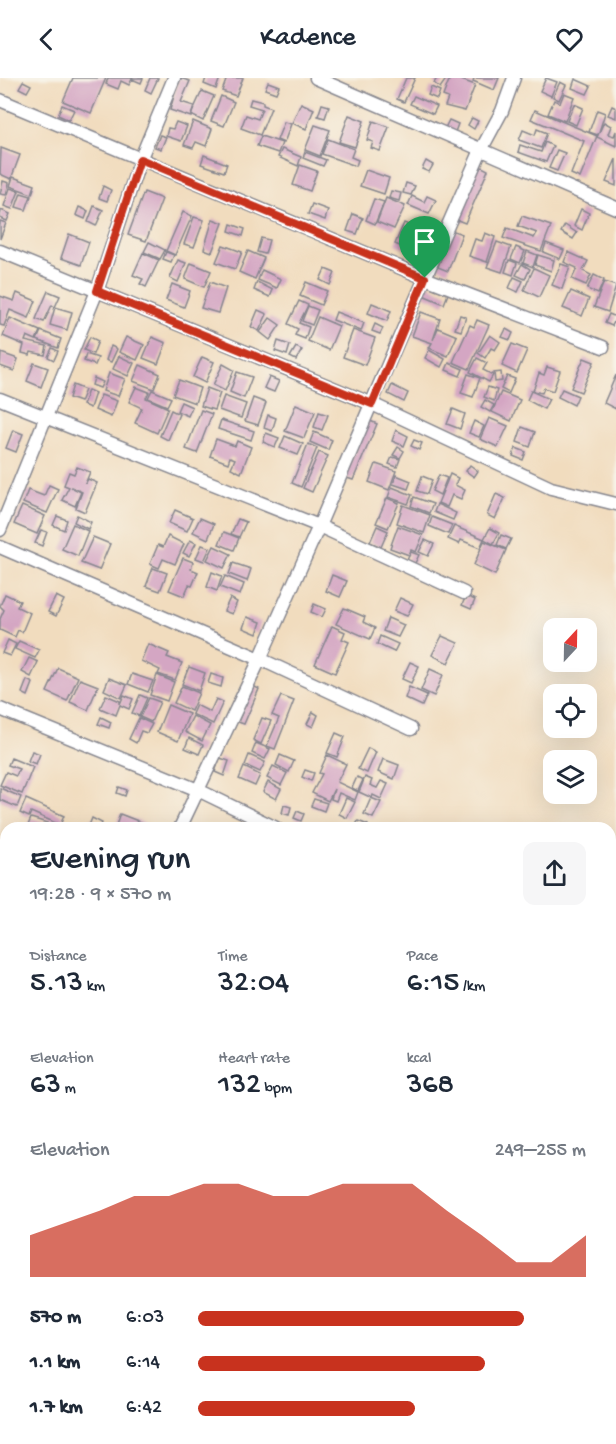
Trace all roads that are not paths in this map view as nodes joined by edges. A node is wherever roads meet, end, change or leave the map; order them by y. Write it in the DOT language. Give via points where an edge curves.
graph roads {
  1 [pos="174,78"];
  2 [pos="316,78"];
  3 [pos="514,78"];
  4 [pos="0,100"];
  5 [pos="481,150"];
  6 [pos="140,159"];
  7 [pos="616,208"];
  8 [pos="0,251"];
  9 [pos="425,278"];
  10 [pos="97,291"];
  11 [pos="603,347"];
  12 [pos="0,399"];
  13 [pos="372,404"];
  14 [pos="47,417"];
  15 [pos="616,504"];
  16 [pos="319,526"];
  17 [pos="0,530"];
  18 [pos="0,548"];
  19 [pos="464,593"];
  20 [pos="260,659"];
  21 [pos="0,709"];
  22 [pos="411,729"];
  23 [pos="198,790"];
  24 [pos="183,822"];
  25 [pos="264,822"];
  1 -- 6 [label="street"];
  2 -- 5 [label="street"];
  3 -- 5 [label="street"];
  4 -- 6 [label="street"];
  5 -- 7 [label="street"];
  5 -- 9 [label="street"];
  6 -- 9 [label="street"];
  6 -- 10 [label="street"];
  8 -- 10 [label="street"];
  9 -- 11 [label="street"];
  9 -- 13 [label="street"];
  10 -- 13 [label="street"];
  10 -- 14 [label="street"];
  12 -- 14 [label="street"];
  13 -- 15 [label="street" via="539,483"];
  13 -- 16 [label="street"];
  14 -- 16 [label="street"];
  14 -- 17 [label="street"];
  16 -- 19 [label="street"];
  16 -- 20 [label="street"];
  18 -- 20 [label="street"];
  20 -- 22 [label="street"];
  20 -- 23 [label="street"];
  21 -- 23 [label="street"];
  23 -- 24 [label="street"];
  23 -- 25 [label="street"];
}
